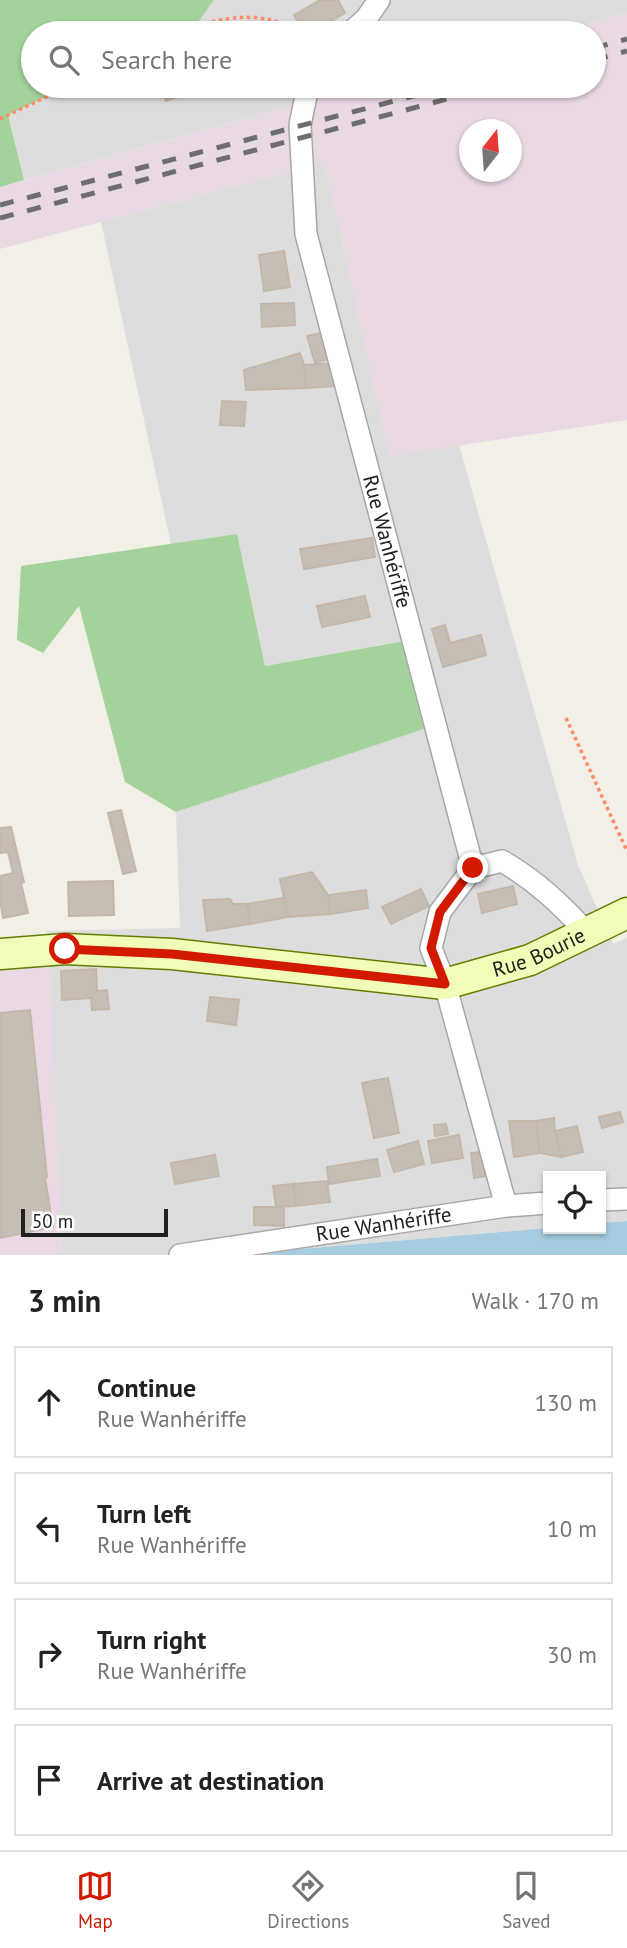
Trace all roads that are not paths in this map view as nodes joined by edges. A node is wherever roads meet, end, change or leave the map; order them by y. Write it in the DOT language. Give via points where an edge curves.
graph roads {
  1 [pos="379,0"];
  2 [pos="364,21"];
  3 [pos="306,98"];
  4 [pos="473,868"];
  5 [pos="627,913"];
  6 [pos="587,933"];
  7 [pos="0,954"];
  8 [pos="445,984"];
  9 [pos="627,1199"];
  10 [pos="606,1200"];
  11 [pos="543,1203"];
  12 [pos="506,1206"];
  13 [pos="180,1255"];
  1 -- 2 [label="street"];
  3 -- 4 [label="street, Rue Wanhériffe" via="300,125 306,234"];
  4 -- 6 [label="street" via="502,861 531,878"];
  4 -- 8 [label="street" via="440,912 431,948"];
  5 -- 6 [label="main road, Rue Bourie"];
  6 -- 8 [label="main road, Rue Bourie" via="530,961"];
  7 -- 8 [label="main road" via="65,949 172,954"];
  8 -- 12 [label="street"];
  9 -- 10 [label="street"];
  11 -- 12 [label="street, Rue Wanhériffe"];
  12 -- 13 [label="street, Rue Wanhériffe"];
}
